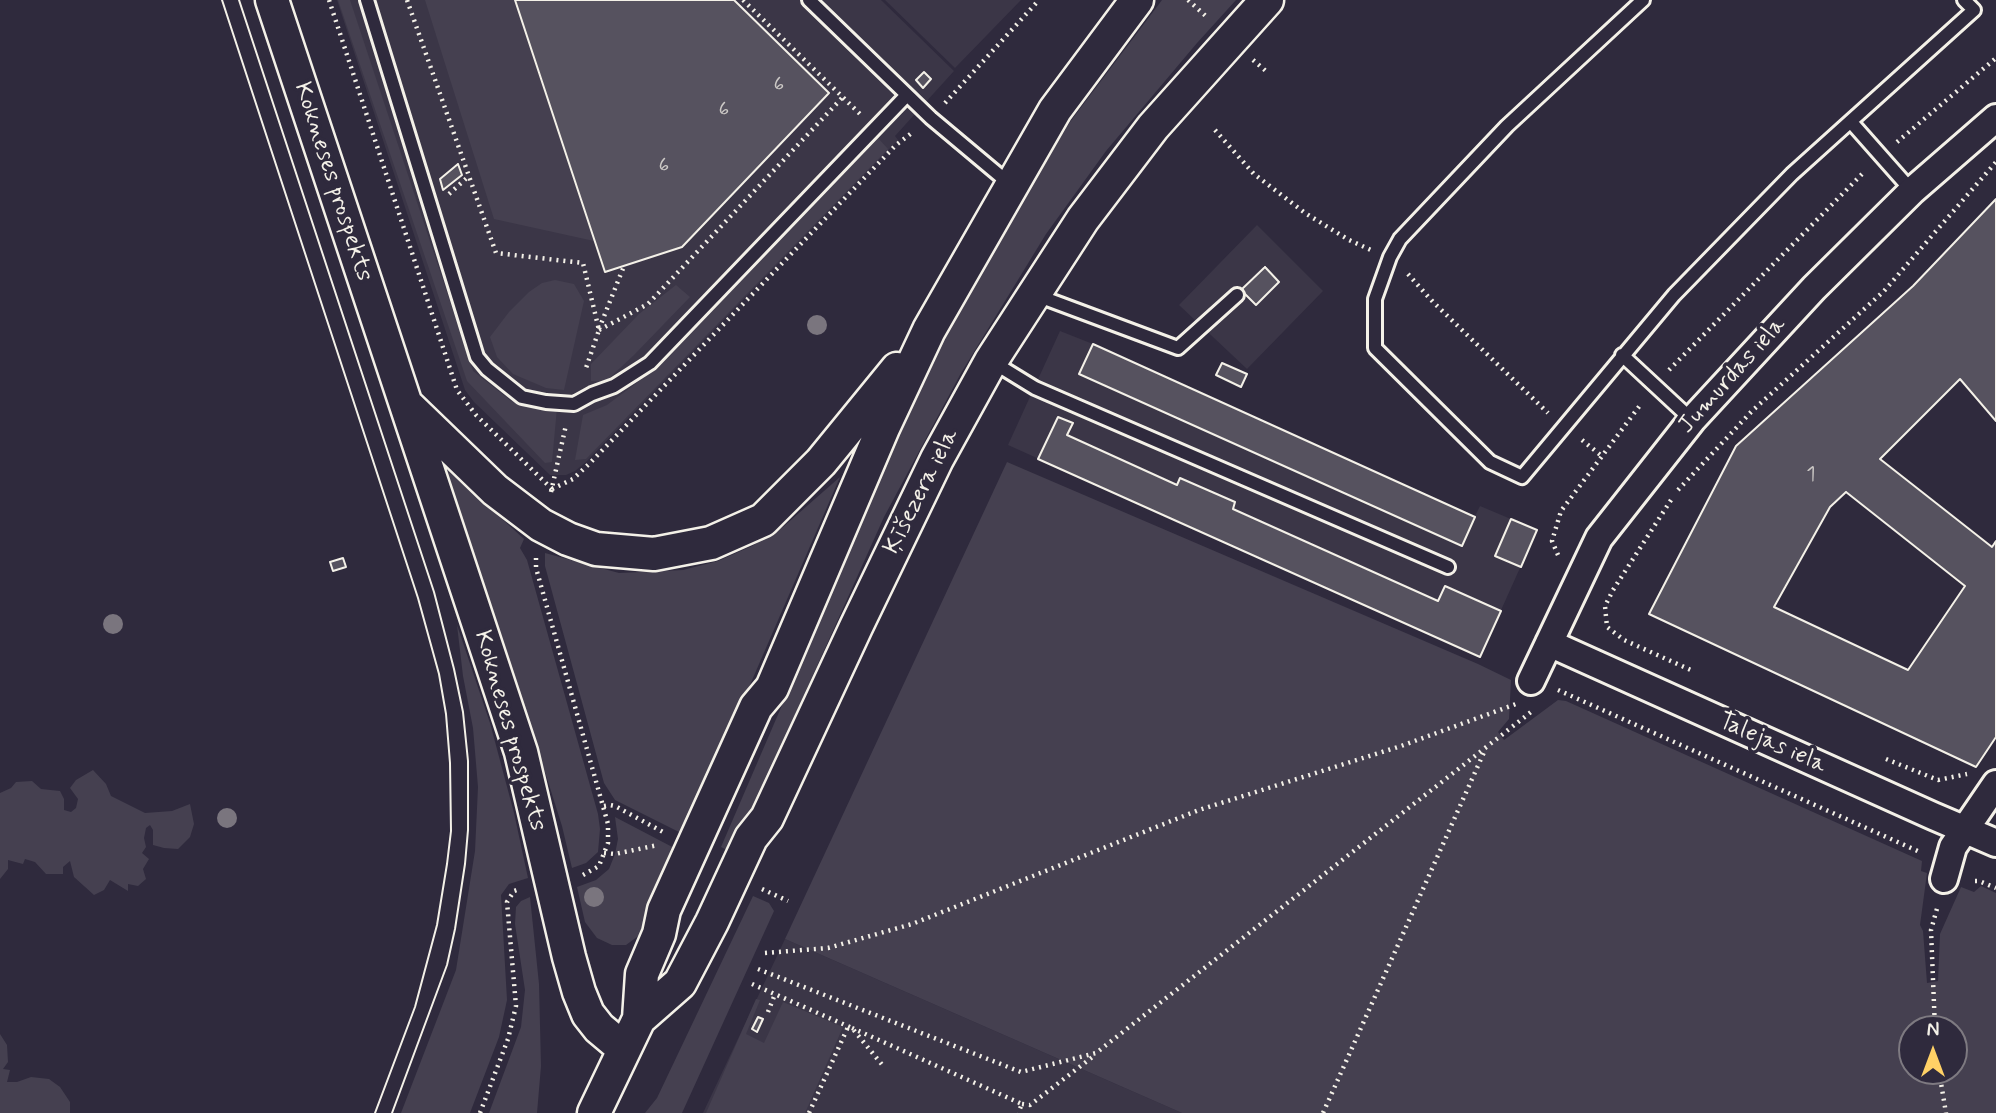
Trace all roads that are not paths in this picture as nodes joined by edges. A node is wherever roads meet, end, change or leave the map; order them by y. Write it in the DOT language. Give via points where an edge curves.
graph roads {
  1 [pos="272,0"];
  2 [pos="367,0"];
  3 [pos="809,0"];
  4 [pos="1138,0"];
  5 [pos="1267,0"];
  6 [pos="1643,0"];
  7 [pos="1964,0"];
  8 [pos="907,95"];
  9 [pos="1996,118"];
  10 [pos="1851,122"];
  11 [pos="1012,185"];
  12 [pos="1912,191"];
  13 [pos="1033,293"];
  14 [pos="1237,295"];
  15 [pos="929,330"];
  16 [pos="1622,355"];
  17 [pos="991,361"];
  18 [pos="405,403"];
  19 [pos="1692,419"];
  20 [pos="1448,567"];
  21 [pos="1549,643"];
  22 [pos="1539,689"];
  23 [pos="1996,785"];
  24 [pos="1964,828"];
  25 [pos="1996,843"];
  26 [pos="1945,875"];
  27 [pos="639,1019"];
  28 [pos="624,1049"];
  29 [pos="594,1113"];
  1 -- 18 [label="street, Kokneses prospekts"];
  2 -- 8 [label="lane" via="477,357 522,397 546,402 574,404 650,363"];
  3 -- 8 [label="lane"];
  4 -- 11 [label="street, Ķīšezera iela" via="1055,110"];
  5 -- 13 [label="street, Ķīšezera iela" via="1153,127"];
  6 -- 16 [label="lane" via="1507,126 1400,239 1375,299 1375,348 1490,462 1522,477"];
  7 -- 10 [label="lane" via="1974,10"];
  8 -- 11 [label="lane"];
  9 -- 12 [label="street, Jumurdas iela"];
  10 -- 12 [label="lane"];
  10 -- 16 [label="lane" via="1792,174 1682,286"];
  11 -- 15 [label="street, Ķīšezera iela"];
  12 -- 19 [label="street, Jumurdas iela"];
  13 -- 14 [label="lane" via="1178,348"];
  13 -- 17 [label="street, Ķīšezera iela"];
  15 -- 18 [label="street, Kokneses prospekts" via="821,462 763,520 711,543 654,554 596,550 541,525 495,490"];
  15 -- 27 [label="street, Ķīšezera iela" via="772,688 756,707 664,910 642,974"];
  16 -- 19 [label="lane"];
  17 -- 20 [label="lane" via="1035,388"];
  17 -- 27 [label="street, Ķīšezera iela" via="937,458 767,818 751,838 680,983"];
  18 -- 28 [label="street, Kokneses prospekts" via="520,752 579,992 599,1028"];
  19 -- 21 [label="street, Jumurdas iela" via="1599,538"];
  21 -- 22 [label="street, Jumurdas iela"];
  21 -- 24 [label="street, Talejas iela"];
  23 -- 24 [label="street"];
  24 -- 25 [label="street, Talejas iela"];
  24 -- 26 [label="street"];
  27 -- 28 [label="street, Ķīšezera iela"];
  28 -- 29 [label="street, Ķīšezera iela"];
}
